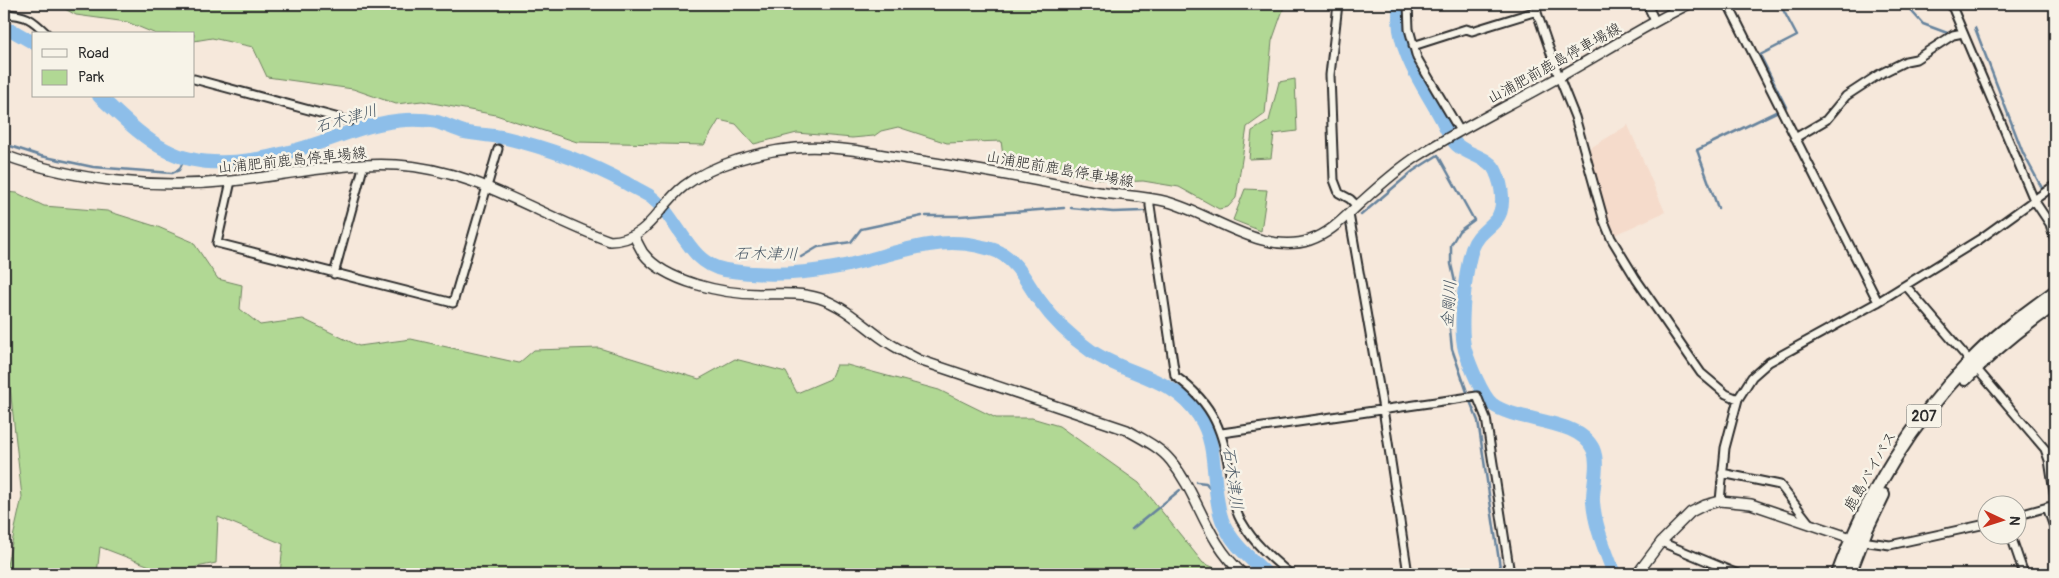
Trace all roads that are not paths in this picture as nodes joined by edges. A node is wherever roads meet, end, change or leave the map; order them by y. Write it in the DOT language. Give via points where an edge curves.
graph roads {
  1 [pos="1338,4"];
  2 [pos="1408,4"];
  3 [pos="1534,4"];
  4 [pos="1647,4"];
  5 [pos="1689,4"];
  6 [pos="1728,4"];
  7 [pos="1951,4"];
  8 [pos="1537,12"];
  9 [pos="4,14"];
  10 [pos="1655,21"];
  11 [pos="45,32"];
  12 [pos="1963,33"];
  13 [pos="1413,46"];
  14 [pos="1559,77"];
  15 [pos="195,79"];
  16 [pos="350,121"];
  17 [pos="1460,131"];
  18 [pos="1795,138"];
  19 [pos="498,149"];
  20 [pos="4,155"];
  21 [pos="364,164"];
  22 [pos="231,181"];
  23 [pos="2055,185"];
  24 [pos="488,186"];
  25 [pos="1150,198"];
  26 [pos="2034,200"];
  27 [pos="1357,206"];
  28 [pos="1349,214"];
  29 [pos="634,236"];
  30 [pos="2055,240"];
  31 [pos="334,274"];
  32 [pos="1906,286"];
  33 [pos="2055,292"];
  34 [pos="1878,302"];
  35 [pos="2055,304"];
  36 [pos="1974,364"];
  37 [pos="1738,399"];
  38 [pos="1383,410"];
  39 [pos="1222,433"];
  40 [pos="1722,473"];
  41 [pos="2055,499"];
  42 [pos="1720,501"];
  43 [pos="2051,506"];
  44 [pos="2026,513"];
  45 [pos="1810,524"];
  46 [pos="1976,526"];
  47 [pos="2055,530"];
  48 [pos="1856,540"];
  49 [pos="1661,542"];
  50 [pos="2014,546"];
  51 [pos="1243,574"];
  52 [pos="1290,574"];
  53 [pos="1408,574"];
  54 [pos="1510,574"];
  55 [pos="1637,574"];
  56 [pos="1738,574"];
  57 [pos="1838,574"];
  58 [pos="1849,574"];
  59 [pos="2024,574"];
  1 -- 27 [label="street" via="1330,75 1334,180 1339,193"];
  2 -- 13 [label="street"];
  3 -- 8 [label="street"];
  4 -- 10 [label="street"];
  5 -- 10 [label="main road, 山浦肥前鹿島停車場線"];
  6 -- 18 [label="street"];
  7 -- 12 [label="street"];
  8 -- 13 [label="street"];
  8 -- 14 [label="street"];
  9 -- 11 [label="street" via="32,19"];
  10 -- 14 [label="main road, 山浦肥前鹿島停車場線"];
  12 -- 18 [label="street" via="1953,35 1916,59 1878,76 1846,96 1826,120"];
  12 -- 26 [label="street"];
  13 -- 17 [label="street"];
  14 -- 17 [label="main road, 山浦肥前鹿島停車場線"];
  14 -- 37 [label="street" via="1604,221 1619,253 1701,373 1726,394"];
  15 -- 16 [label="street"];
  17 -- 27 [label="main road, 山浦肥前鹿島停車場線" via="1402,168"];
  18 -- 34 [label="street"];
  19 -- 24 [label="street"];
  20 -- 22 [label="main road, 山浦肥前鹿島停車場線" via="26,163 106,179 142,183"];
  21 -- 22 [label="main road, 山浦肥前鹿島停車場線"];
  21 -- 24 [label="main road, 山浦肥前鹿島停車場線" via="428,169"];
  21 -- 31 [label="street"];
  22 -- 31 [label="street" via="217,243"];
  23 -- 26 [label="street"];
  24 -- 29 [label="main road, 山浦肥前鹿島停車場線" via="604,239 625,240"];
  24 -- 31 [label="street" via="453,303"];
  25 -- 28 [label="main road, 山浦肥前鹿島停車場線" via="1171,202 1250,236 1286,244 1310,240"];
  25 -- 29 [label="main road, 山浦肥前鹿島停車場線" via="1112,195 994,172 850,150 795,148 725,164 702,175 673,196"];
  25 -- 39 [label="street" via="1175,376 1204,400"];
  26 -- 30 [label="street" via="2050,224"];
  26 -- 32 [label="street"];
  27 -- 28 [label="main road, 山浦肥前鹿島停車場線"];
  28 -- 38 [label="street"];
  29 -- 51 [label="main road" via="644,254 674,275 724,292 794,293 819,298 919,360 1127,430 1158,448 1170,460 1184,480 1217,546"];
  32 -- 34 [label="street"];
  32 -- 36 [label="street"];
  33 -- 36 [label="highway, 鹿島バイパス / 207" via="2026,313"];
  34 -- 37 [label="street" via="1769,362 1752,377"];
  35 -- 36 [label="highway, 鹿島バイパス / 207"];
  36 -- 41 [label="street" via="2045,449"];
  36 -- 48 [label="highway, 鹿島バイパス / 207" via="1941,394 1908,437 1884,476"];
  37 -- 40 [label="street"];
  38 -- 39 [label="street"];
  38 -- 53 [label="street"];
  38 -- 54 [label="street" via="1477,396 1486,418"];
  39 -- 52 [label="street" via="1234,503 1242,524 1262,550"];
  40 -- 42 [label="street"];
  40 -- 45 [label="street" via="1780,485"];
  42 -- 45 [label="main road" via="1751,504"];
  42 -- 49 [label="main road" via="1691,512"];
  43 -- 44 [label="street"];
  43 -- 47 [label="street"];
  45 -- 48 [label="main road"];
  46 -- 48 [label="street" via="1890,545"];
  48 -- 57 [label="highway, 鹿島バイパス / 207"];
  48 -- 58 [label="highway, 鹿島バイパス / 207"];
  49 -- 55 [label="main road"];
  49 -- 56 [label="street"];
  50 -- 59 [label="street"];
}
